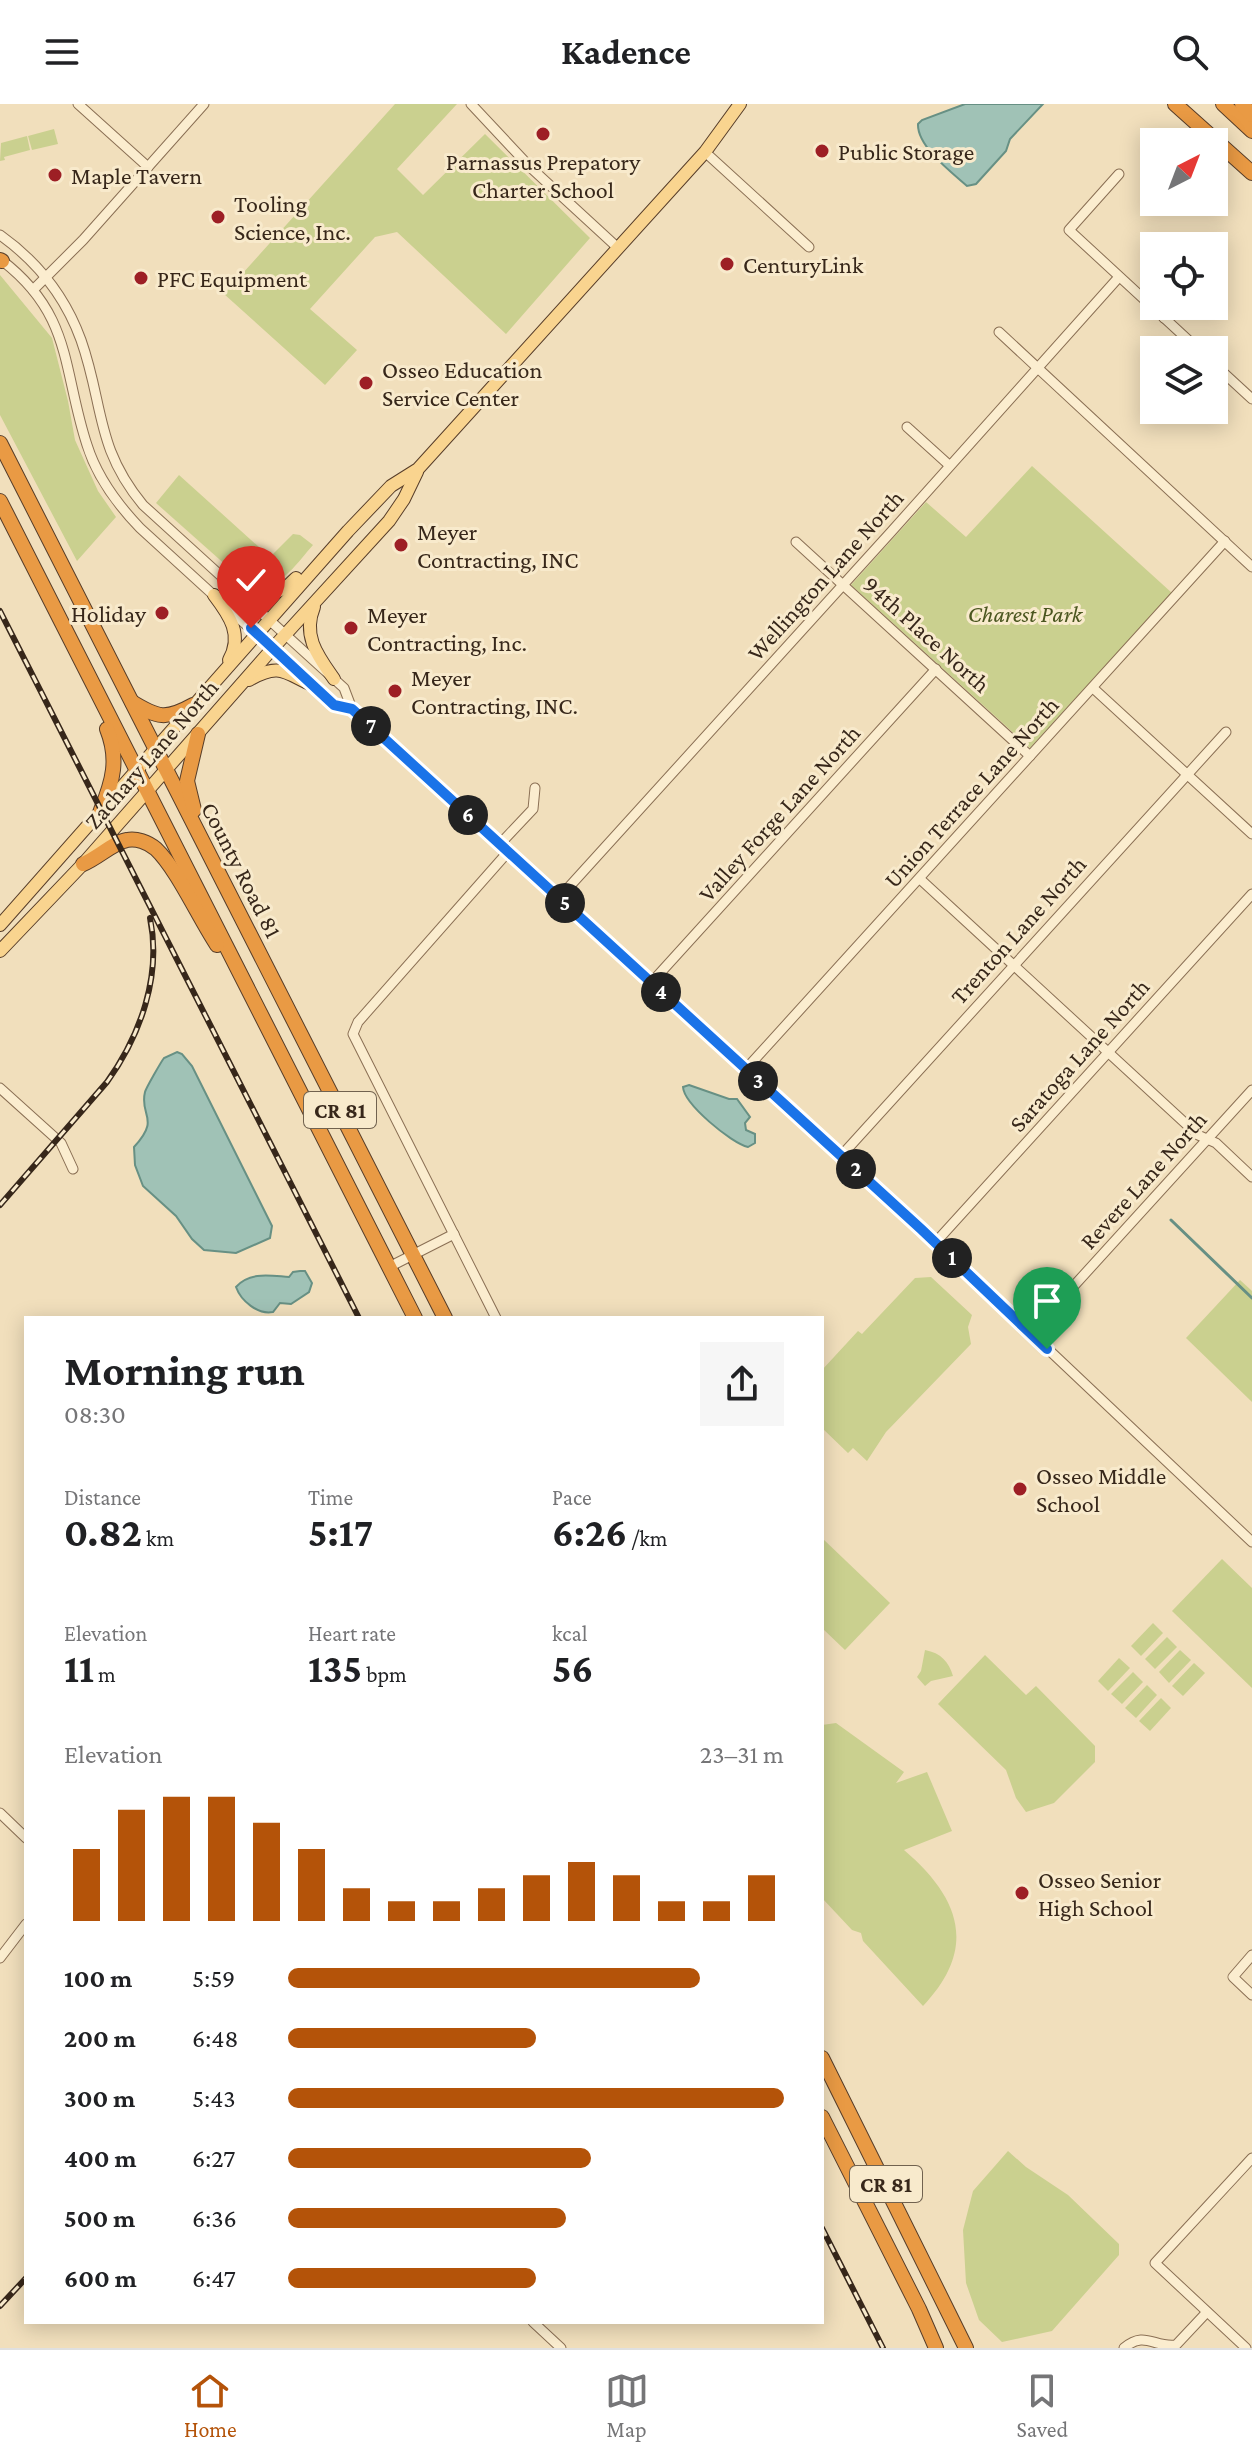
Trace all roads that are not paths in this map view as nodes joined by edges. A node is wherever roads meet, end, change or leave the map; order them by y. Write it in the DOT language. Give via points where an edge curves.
graph roads {
  1 [pos="78,104"];
  2 [pos="204,104"];
  3 [pos="471,104"];
  4 [pos="740,104"];
  5 [pos="1165,104"];
  6 [pos="1175,104"];
  7 [pos="1223,104"];
  8 [pos="1242,104"];
  9 [pos="1252,115"];
  10 [pos="1195,128"];
  11 [pos="1252,131"];
  12 [pos="705,152"];
  13 [pos="1228,155"];
  14 [pos="148,167"];
  15 [pos="1119,174"];
  16 [pos="1252,174"];
  17 [pos="0,235"];
  18 [pos="809,247"];
  19 [pos="618,248"];
  20 [pos="1,260"];
  21 [pos="47,277"];
  22 [pos="1119,277"];
  23 [pos="33,290"];
  24 [pos="1140,296"];
  25 [pos="1166,320"];
  26 [pos="999,332"];
  27 [pos="1184,336"];
  28 [pos="1037,367"];
  29 [pos="1228,377"];
  30 [pos="1252,399"];
  31 [pos="907,427"];
  32 [pos="0,443"];
  33 [pos="949,465"];
  34 [pos="418,469"];
  35 [pos="0,501"];
  36 [pos="348,531"];
  37 [pos="1225,541"];
  38 [pos="796,542"];
  39 [pos="1252,567"];
  40 [pos="231,585"];
  41 [pos="843,585"];
  42 [pos="214,595"];
  43 [pos="316,600"];
  44 [pos="269,619"];
  45 [pos="257,633"];
  46 [pos="285,635"];
  47 [pos="273,648"];
  48 [pos="79,658"];
  49 [pos="936,669"];
  50 [pos="222,672"];
  51 [pos="334,679"];
  52 [pos="312,685"];
  53 [pos="240,686"];
  54 [pos="1093,688"];
  55 [pos="131,702"];
  56 [pos="193,705"];
  57 [pos="352,709"];
  58 [pos="1226,732"];
  59 [pos="198,734"];
  60 [pos="155,748"];
  61 [pos="1030,756"];
  62 [pos="137,770"];
  63 [pos="166,770"];
  64 [pos="1187,774"];
  65 [pos="535,788"];
  66 [pos="148,792"];
  67 [pos="101,810"];
  68 [pos="1252,834"];
  69 [pos="504,848"];
  70 [pos="83,864"];
  71 [pos="920,879"];
  72 [pos="1252,894"];
  73 [pos="559,898"];
  74 [pos="234,901"];
  75 [pos="0,925"];
  76 [pos="0,951"];
  77 [pos="1014,965"];
  78 [pos="651,983"];
  79 [pos="254,999"];
  80 [pos="1109,1052"];
  81 [pos="746,1069"];
  82 [pos="0,1088"];
  83 [pos="1252,1090"];
  84 [pos="1207,1139"];
  85 [pos="841,1156"];
  86 [pos="73,1169"];
  87 [pos="1252,1177"];
  88 [pos="454,1234"];
  89 [pos="935,1243"];
  90 [pos="413,1255"];
  91 [pos="389,1267"];
  92 [pos="414,1316"];
  93 [pos="444,1316"];
  94 [pos="495,1316"];
  95 [pos="1031,1333"];
  96 [pos="1252,1542"];
  97 [pos="0,1813"];
  98 [pos="24,1836"];
  99 [pos="22,1935"];
  100 [pos="1252,1955"];
  101 [pos="0,1958"];
  102 [pos="1252,1995"];
  103 [pos="824,2062"];
  104 [pos="824,2121"];
  105 [pos="1252,2158"];
  106 [pos="1207,2312"];
  107 [pos="535,2324"];
  108 [pos="561,2348"];
  109 [pos="936,2348"];
  110 [pos="966,2348"];
  111 [pos="1124,2348"];
  112 [pos="1246,2348"];
  1 -- 14 [label="street"];
  2 -- 14 [label="street"];
  3 -- 19 [label="street"];
  4 -- 12 [label="main road, Zachary Lane North"];
  5 -- 10 [label="highway"];
  6 -- 16 [label="highway"];
  7 -- 11 [label="highway"];
  8 -- 9 [label="highway"];
  12 -- 18 [label="street"];
  12 -- 19 [label="main road, Zachary Lane North"];
  13 -- 16 [label="highway"];
  14 -- 21 [label="street"];
  15 -- 22 [label="street" via="1069,230"];
  17 -- 21 [label="street"];
  19 -- 34 [label="main road, Zachary Lane North"];
  20 -- 23 [label="street"];
  21 -- 23 [label="street"];
  21 -- 40 [label="street" via="82,342 106,442 123,479 156,518"];
  22 -- 24 [label="street"];
  22 -- 28 [label="street, Wellington Lane North"];
  23 -- 42 [label="street" via="65,350 87,446 108,489 140,528"];
  25 -- 27 [label="street"];
  26 -- 28 [label="street"];
  28 -- 33 [label="street, Wellington Lane North"];
  28 -- 37 [label="street"];
  29 -- 30 [label="street"];
  31 -- 33 [label="street"];
  32 -- 55 [label="highway, County Road 81 / CR 81"];
  33 -- 41 [label="street, Wellington Lane North"];
  34 -- 36 [label="main road, Zachary Lane North" via="391,486"];
  34 -- 43 [label="main road, Zachary Lane North" via="389,521"];
  35 -- 48 [label="highway, County Road 81 / CR 81"];
  36 -- 40 [label="main road" via="331,539 278,592 257,595"];
  36 -- 44 [label="main road, Zachary Lane North"];
  37 -- 39 [label="street"];
  37 -- 54 [label="street, Union Terrace Lane North"];
  38 -- 41 [label="street, 94th Place North"];
  40 -- 44 [label="street"];
  41 -- 49 [label="street, 94th Place North"];
  41 -- 73 [label="street, Wellington Lane North"];
  42 -- 45 [label="street"];
  42 -- 50 [label="main road" via="233,620 235,635"];
  43 -- 46 [label="main road, Zachary Lane North"];
  43 -- 51 [label="main road" via="309,635"];
  44 -- 45 [label="main road, Zachary Lane North"];
  44 -- 46 [label="street"];
  45 -- 47 [label="street"];
  45 -- 50 [label="main road, Zachary Lane North"];
  46 -- 47 [label="main road, Zachary Lane North"];
  46 -- 51 [label="street"];
  47 -- 52 [label="street"];
  47 -- 53 [label="main road, Zachary Lane North"];
  48 -- 62 [label="highway, County Road 81 / CR 81"];
  48 -- 67 [label="highway" via="114,752 113,777"];
  49 -- 61 [label="street, 94th Place North"];
  49 -- 78 [label="street, Valley Forge Lane North"];
  50 -- 56 [label="main road, Zachary Lane North"];
  51 -- 57 [label="street"];
  52 -- 53 [label="main road" via="293,673 274,670"];
  52 -- 57 [label="street" via="334,705"];
  53 -- 59 [label="main road, Zachary Lane North"];
  54 -- 61 [label="street, Union Terrace Lane North"];
  54 -- 64 [label="street"];
  55 -- 56 [label="highway" via="159,716"];
  55 -- 60 [label="highway, County Road 81 / CR 81"];
  56 -- 60 [label="main road, Zachary Lane North"];
  57 -- 69 [label="street"];
  58 -- 64 [label="street, Trenton Lane North"];
  59 -- 63 [label="main road, Zachary Lane North"];
  59 -- 74 [label="highway" via="188,790"];
  60 -- 62 [label="main road, Zachary Lane North"];
  60 -- 63 [label="highway, County Road 81 / CR 81"];
  61 -- 71 [label="street, Union Terrace Lane North"];
  62 -- 66 [label="highway, County Road 81 / CR 81"];
  62 -- 67 [label="main road, Zachary Lane North"];
  63 -- 66 [label="main road, Zachary Lane North"];
  63 -- 74 [label="highway, County Road 81 / CR 81"];
  64 -- 68 [label="street"];
  64 -- 77 [label="street, Trenton Lane North"];
  65 -- 69 [label="street" via="533,809"];
  66 -- 70 [label="main road, Zachary Lane North"];
  66 -- 79 [label="highway, County Road 81 / CR 81"];
  67 -- 75 [label="main road, Zachary Lane North"];
  69 -- 73 [label="street"];
  69 -- 88 [label="street" via="353,1034"];
  70 -- 76 [label="main road, Zachary Lane North"];
  70 -- 79 [label="highway" via="123,840 138,840 156,850"];
  71 -- 77 [label="street"];
  71 -- 81 [label="street, Union Terrace Lane North"];
  72 -- 80 [label="street, Saratoga Lane North"];
  73 -- 78 [label="street"];
  74 -- 90 [label="highway, County Road 81 / CR 81"];
  77 -- 80 [label="street"];
  77 -- 85 [label="street, Trenton Lane North"];
  78 -- 81 [label="street"];
  79 -- 91 [label="highway, County Road 81 / CR 81"];
  80 -- 84 [label="street"];
  80 -- 89 [label="street, Saratoga Lane North"];
  81 -- 85 [label="street"];
  82 -- 86 [label="street" via="57,1140"];
  83 -- 84 [label="street, Revere Lane North"];
  84 -- 87 [label="street"];
  84 -- 95 [label="street, Revere Lane North"];
  85 -- 89 [label="street"];
  88 -- 90 [label="street"];
  88 -- 94 [label="street"];
  89 -- 95 [label="street"];
  90 -- 91 [label="street"];
  90 -- 93 [label="highway, County Road 81 / CR 81"];
  91 -- 92 [label="highway, County Road 81 / CR 81"];
  95 -- 96 [label="street"];
  97 -- 98 [label="street"];
  99 -- 101 [label="street"];
  100 -- 102 [label="street" via="1233,1977"];
  103 -- 110 [label="highway, CR 81"];
  104 -- 109 [label="highway, CR 81"];
  105 -- 106 [label="street" via="1155,2263"];
  106 -- 111 [label="street" via="1176,2345 1145,2339"];
  106 -- 112 [label="street"];
  107 -- 108 [label="street"];
}
